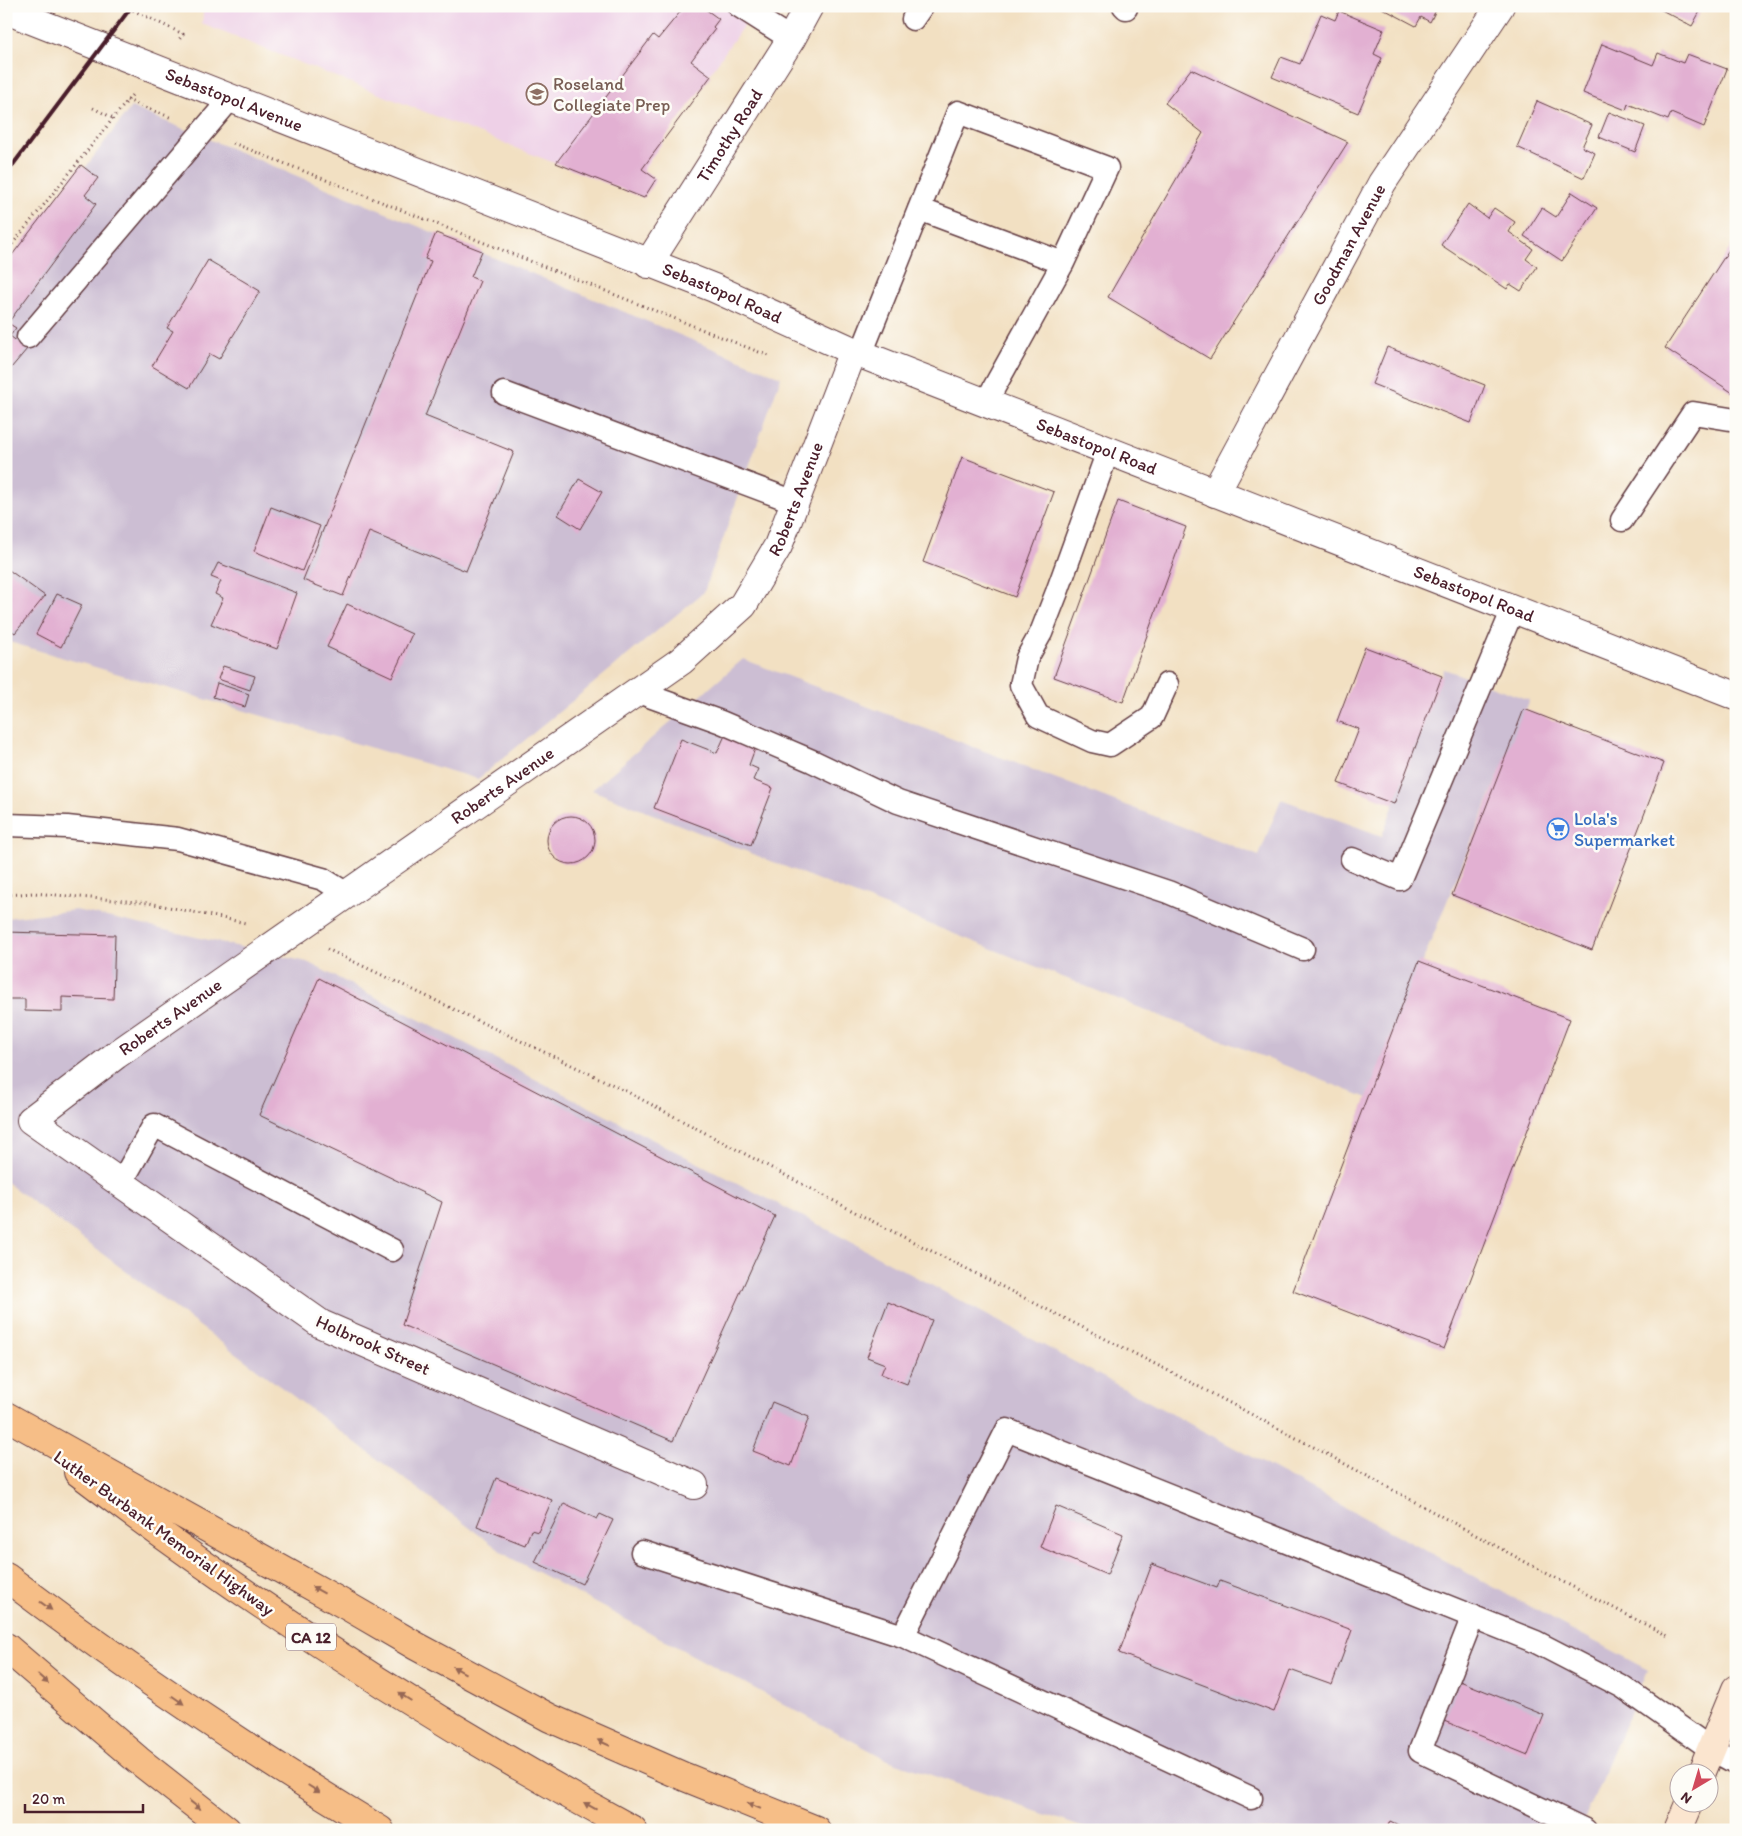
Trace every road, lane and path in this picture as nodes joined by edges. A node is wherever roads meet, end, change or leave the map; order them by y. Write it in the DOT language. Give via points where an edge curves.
graph roads {
  1 [pos="124,6"];
  2 [pos="739,6"];
  3 [pos="809,6"];
  4 [pos="1500,6"];
  5 [pos="6,10"];
  6 [pos="183,34"];
  7 [pos="791,39"];
  8 [pos="231,98"];
  9 [pos="127,100"];
  10 [pos="93,108"];
  11 [pos="118,111"];
  12 [pos="113,118"];
  13 [pos="203,131"];
  14 [pos="462,189"];
  15 [pos="919,210"];
  16 [pos="6,252"];
  17 [pos="1063,263"];
  18 [pos="648,264"];
  19 [pos="28,337"];
  20 [pos="857,353"];
  21 [pos="769,356"];
  22 [pos="504,393"];
  23 [pos="986,402"];
  24 [pos="1736,420"];
  25 [pos="1108,451"];
  26 [pos="1215,493"];
  27 [pos="795,502"];
  28 [pos="1622,520"];
  29 [pos="1513,609"];
  30 [pos="1167,684"];
  31 [pos="638,692"];
  32 [pos="1736,696"];
  33 [pos="6,825"];
  34 [pos="1352,859"];
  35 [pos="347,894"];
  36 [pos="6,895"];
  37 [pos="292,932"];
  38 [pos="1303,949"];
  39 [pos="31,1120"];
  40 [pos="121,1184"];
  41 [pos="392,1250"];
  42 [pos="6,1417"];
  43 [pos="694,1485"];
  44 [pos="642,1552"];
  45 [pos="6,1577"];
  46 [pos="1473,1616"];
  47 [pos="903,1636"];
  48 [pos="1670,1637"];
  49 [pos="6,1647"];
  50 [pos="1736,1689"];
  51 [pos="1706,1761"];
  52 [pos="1736,1763"];
  53 [pos="1251,1798"];
  54 [pos="1685,1814"];
  55 [pos="227,1830"];
  56 [pos="380,1830"];
  57 [pos="633,1830"];
  58 [pos="816,1830"];
  59 [pos="1585,1830"];
  60 [pos="1678,1830"];
  1 -- 6 [label="path"];
  2 -- 7 [label="lane"];
  3 -- 7 [label="street, Timothy Road"];
  4 -- 26 [label="street, Goodman Avenue" via="1382,183"];
  5 -- 8 [label="street, Sebastopol Avenue"];
  7 -- 18 [label="street, Timothy Road"];
  8 -- 13 [label="lane"];
  8 -- 14 [label="street, Sebastopol Avenue"];
  9 -- 13 [label="path"];
  10 -- 12 [label="path"];
  11 -- 12 [label="path"];
  12 -- 16 [label="path"];
  13 -- 19 [label="lane"];
  13 -- 21 [label="path"];
  14 -- 18 [label="street, Sebastopol Road"];
  15 -- 17 [label="lane"];
  15 -- 17 [label="lane" via="958,112 1107,168"];
  15 -- 20 [label="lane"];
  17 -- 23 [label="lane"];
  18 -- 20 [label="street, Sebastopol Road" via="714,288"];
  20 -- 23 [label="street, Sebastopol Road"];
  20 -- 27 [label="street, Roberts Avenue"];
  22 -- 27 [label="lane"];
  23 -- 25 [label="street, Sebastopol Road"];
  24 -- 28 [label="lane" via="1693,413"];
  25 -- 26 [label="street, Sebastopol Road"];
  25 -- 30 [label="lane" via="1057,592 1027,658 1021,686 1038,716 1092,741 1110,745 1152,718"];
  26 -- 29 [label="street, Sebastopol Road"];
  27 -- 31 [label="street, Roberts Avenue" via="778,546 743,605 681,661"];
  29 -- 32 [label="street, Sebastopol Road"];
  29 -- 34 [label="lane" via="1400,879"];
  31 -- 35 [label="street, Roberts Avenue"];
  31 -- 38 [label="lane" via="721,722 898,802 1168,892"];
  33 -- 35 [label="lane" via="67,827 178,839 323,879"];
  35 -- 37 [label="street, Roberts Avenue"];
  36 -- 37 [label="path" via="33,893 148,903"];
  37 -- 39 [label="street, Roberts Avenue" via="116,1055"];
  37 -- 48 [label="path" via="622,1089 872,1221 1176,1374"];
  39 -- 40 [label="street, Holbrook Street"];
  40 -- 41 [label="lane" via="154,1125"];
  40 -- 43 [label="street, Holbrook Street" via="321,1324"];
  57 -- 42 [label="highway, Luther Burbank Memorial Highway / CA 12, one-way" via="510,1761 244,1593"];
  58 -- 42 [label="highway, one-way" via="550,1718"];
  44 -- 47 [label="lane"];
  45 -- 56 [label="highway, one-way" via="185,1705"];
  46 -- 47 [label="lane" via="1007,1430"];
  46 -- 51 [label="lane" via="1536,1642 1624,1687"];
  46 -- 59 [label="lane" via="1420,1750"];
  47 -- 53 [label="lane"];
  49 -- 55 [label="highway, one-way" via="131,1754"];
  50 -- 51 [label="main road"];
  51 -- 52 [label="lane"];
  54 -- 60 [label="main road"];
}
